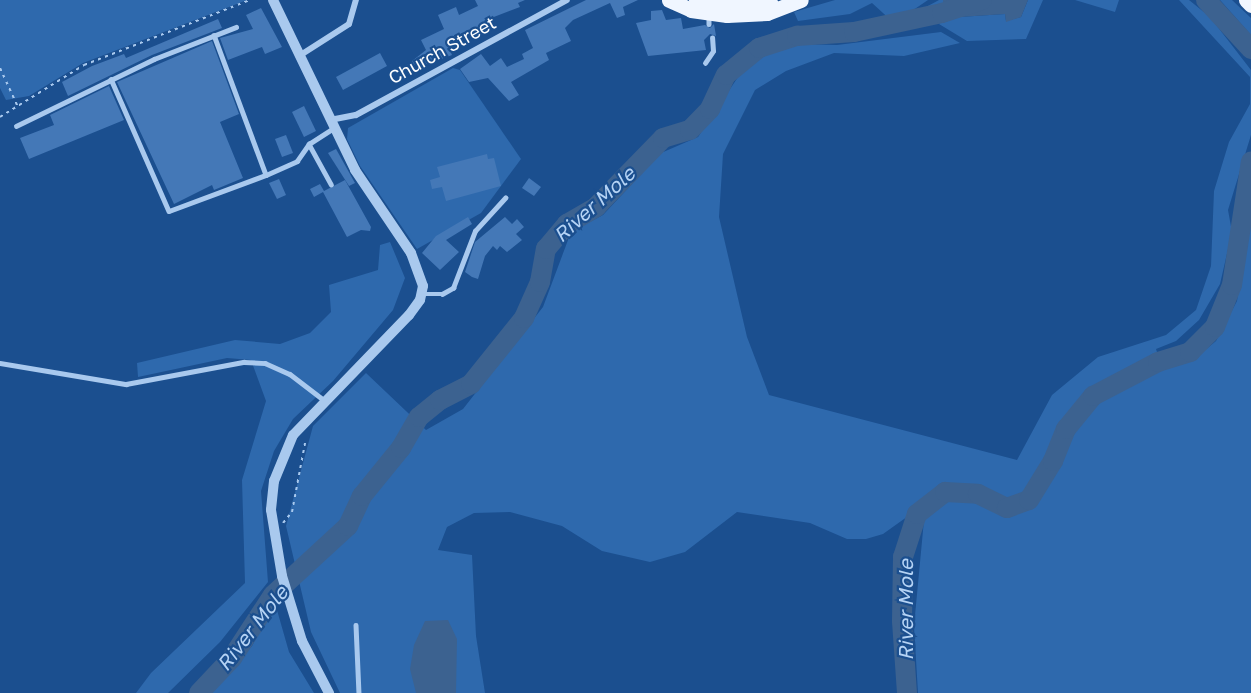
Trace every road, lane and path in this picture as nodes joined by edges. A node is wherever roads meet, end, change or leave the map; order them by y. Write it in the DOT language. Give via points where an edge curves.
graph roads {
  1 [pos="250,0"];
  2 [pos="273,0"];
  3 [pos="356,0"];
  4 [pos="567,0"];
  5 [pos="669,0"];
  6 [pos="696,0"];
  7 [pos="1246,0"];
  8 [pos="736,2"];
  9 [pos="794,2"];
  10 [pos="1251,5"];
  11 [pos="236,27"];
  12 [pos="214,35"];
  13 [pos="712,38"];
  14 [pos="299,56"];
  15 [pos="705,63"];
  16 [pos="0,68"];
  17 [pos="111,79"];
  18 [pos="17,105"];
  19 [pos="0,117"];
  20 [pos="332,124"];
  21 [pos="16,126"];
  22 [pos="309,144"];
  23 [pos="266,174"];
  24 [pos="331,184"];
  25 [pos="505,198"];
  26 [pos="422,294"];
  27 [pos="0,363"];
  28 [pos="325,401"];
  29 [pos="306,436"];
  30 [pos="274,529"];
  31 [pos="356,626"];
  32 [pos="328,693"];
  33 [pos="359,693"];
  1 -- 18 [label="path" via="84,65"];
  2 -- 14 [label="street"];
  3 -- 14 [label="street" via="349,24"];
  4 -- 20 [label="street, Church Street" via="356,115"];
  5 -- 9 [label="main road" via="709,19 767,13"];
  6 -- 8 [label="main road"];
  7 -- 10 [label="main road"];
  8 -- 9 [label="main road"];
  11 -- 12 [label="lane"];
  12 -- 17 [label="lane"];
  12 -- 23 [label="lane"];
  13 -- 15 [label="lane" via="713,51"];
  14 -- 20 [label="street"];
  16 -- 18 [label="path"];
  17 -- 21 [label="lane"];
  17 -- 23 [label="lane" via="169,211"];
  18 -- 19 [label="path"];
  20 -- 22 [label="lane"];
  20 -- 26 [label="street" via="355,170 411,253 422,280"];
  22 -- 23 [label="lane" via="297,161"];
  22 -- 24 [label="lane"];
  25 -- 26 [label="lane" via="475,231 453,288 442,294"];
  26 -- 28 [label="street" via="409,315"];
  27 -- 28 [label="lane" via="126,384 259,362 284,371"];
  28 -- 30 [label="street" via="293,435 281,460 272,494"];
  29 -- 30 [label="path" via="292,512 285,523"];
  30 -- 32 [label="street" via="282,576 302,641"];
  31 -- 33 [label="lane"];
}
